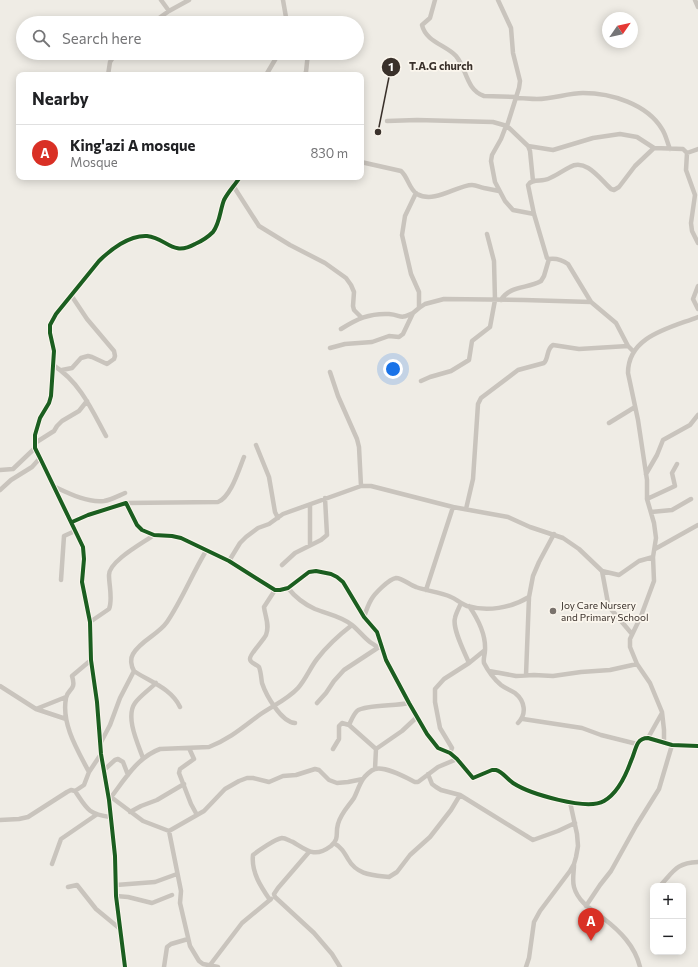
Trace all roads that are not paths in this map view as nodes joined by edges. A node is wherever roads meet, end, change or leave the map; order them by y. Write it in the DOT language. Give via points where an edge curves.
graph roads {
  1 [pos="161,0"];
  2 [pos="189,0"];
  3 [pos="283,0"];
  4 [pos="435,0"];
  5 [pos="498,0"];
  6 [pos="695,0"];
  7 [pos="698,7"];
  8 [pos="169,11"];
  9 [pos="162,16"];
  10 [pos="286,16"];
  11 [pos="111,60"];
  12 [pos="275,60"];
  13 [pos="307,60"];
  14 [pos="108,72"];
  15 [pos="268,72"];
  16 [pos="306,72"];
  17 [pos="516,97"];
  18 [pos="387,121"];
  19 [pos="507,126"];
  20 [pos="528,146"];
  21 [pos="654,148"];
  22 [pos="670,149"];
  23 [pos="698,149"];
  24 [pos="687,153"];
  25 [pos="364,163"];
  26 [pos="238,180"];
  27 [pos="533,181"];
  28 [pos="234,187"];
  29 [pos="499,191"];
  30 [pos="416,193"];
  31 [pos="697,202"];
  32 [pos="534,214"];
  33 [pos="487,234"];
  34 [pos="698,243"];
  35 [pos="549,259"];
  36 [pos="698,286"];
  37 [pos="71,294"];
  38 [pos="495,300"];
  39 [pos="501,300"];
  40 [pos="591,302"];
  41 [pos="418,308"];
  42 [pos="698,309"];
  43 [pos="413,313"];
  44 [pos="361,317"];
  45 [pos="698,317"];
  46 [pos="341,329"];
  47 [pos="628,346"];
  48 [pos="330,348"];
  49 [pos="633,350"];
  50 [pos="53,365"];
  51 [pos="62,370"];
  52 [pos="330,372"];
  53 [pos="421,382"];
  54 [pos="87,401"];
  55 [pos="634,407"];
  56 [pos="698,415"];
  57 [pos="609,423"];
  58 [pos="106,436"];
  59 [pos="256,445"];
  60 [pos="35,446"];
  61 [pos="244,457"];
  62 [pos="40,458"];
  63 [pos="678,464"];
  64 [pos="0,470"];
  65 [pos="646,474"];
  66 [pos="53,486"];
  67 [pos="361,486"];
  68 [pos="0,490"];
  69 [pos="124,494"];
  70 [pos="325,498"];
  71 [pos="647,498"];
  72 [pos="691,499"];
  73 [pos="126,503"];
  74 [pos="310,505"];
  75 [pos="453,507"];
  76 [pos="466,509"];
  77 [pos="651,512"];
  78 [pos="278,518"];
  79 [pos="72,522"];
  80 [pos="698,525"];
  81 [pos="75,531"];
  82 [pos="554,534"];
  83 [pos="154,535"];
  84 [pos="310,545"];
  85 [pos="655,549"];
  86 [pos="206,551"];
  87 [pos="653,557"];
  88 [pos="229,561"];
  89 [pos="282,565"];
  90 [pos="602,571"];
  91 [pos="61,580"];
  92 [pos="288,588"];
  93 [pos="275,590"];
  94 [pos="426,590"];
  95 [pos="529,597"];
  96 [pos="461,604"];
  97 [pos="469,606"];
  98 [pos="364,617"];
  99 [pos="90,622"];
  100 [pos="352,625"];
  101 [pos="632,634"];
  102 [pos="380,647"];
  103 [pos="485,650"];
  104 [pos="91,660"];
  105 [pos="469,664"];
  106 [pos="637,664"];
  107 [pos="489,671"];
  108 [pos="134,672"];
  109 [pos="526,675"];
  110 [pos="156,683"];
  111 [pos="0,686"];
  112 [pos="66,697"];
  113 [pos="317,703"];
  114 [pos="409,703"];
  115 [pos="180,707"];
  116 [pos="274,707"];
  117 [pos="36,709"];
  118 [pos="662,712"];
  119 [pos="417,717"];
  120 [pos="66,719"];
  121 [pos="523,719"];
  122 [pos="295,723"];
  123 [pos="518,723"];
  124 [pos="349,725"];
  125 [pos="648,738"];
  126 [pos="664,743"];
  127 [pos="100,744"];
  128 [pos="638,744"];
  129 [pos="672,744"];
  130 [pos="698,746"];
  131 [pos="189,748"];
  132 [pos="333,749"];
  133 [pos="376,749"];
  134 [pos="450,753"];
  135 [pos="101,754"];
  136 [pos="143,758"];
  137 [pos="457,759"];
  138 [pos="375,769"];
  139 [pos="104,770"];
  140 [pos="89,772"];
  141 [pos="428,774"];
  142 [pos="128,775"];
  143 [pos="363,779"];
  144 [pos="184,784"];
  145 [pos="75,792"];
  146 [pos="460,795"];
  147 [pos="110,799"];
  148 [pos="570,802"];
  149 [pos="130,812"];
  150 [pos="96,815"];
  151 [pos="197,815"];
  152 [pos="110,817"];
  153 [pos="0,820"];
  154 [pos="575,822"];
  155 [pos="170,831"];
  156 [pos="334,843"];
  157 [pos="309,852"];
  158 [pos="698,862"];
  159 [pos="52,864"];
  160 [pos="574,864"];
  161 [pos="177,874"];
  162 [pos="663,883"];
  163 [pos="116,886"];
  164 [pos="68,887"];
  165 [pos="172,895"];
  166 [pos="116,896"];
  167 [pos="272,899"];
  168 [pos="586,906"];
  169 [pos="119,928"];
  170 [pos="188,939"];
  171 [pos="210,965"];
  172 [pos="125,967"];
  173 [pos="164,967"];
  174 [pos="218,967"];
  175 [pos="340,967"];
  176 [pos="526,967"];
  177 [pos="640,967"];
  1 -- 8 [label="street"];
  2 -- 8 [label="street"];
  3 -- 10 [label="street"];
  4 -- 17 [label="street" via="430,18 422,26 425,33 455,56 471,86 479,94"];
  5 -- 17 [label="street" via="511,28 519,75"];
  6 -- 7 [label="street"];
  8 -- 9 [label="street"];
  11 -- 14 [label="street"];
  12 -- 15 [label="street"];
  13 -- 16 [label="street"];
  17 -- 19 [label="street"];
  17 -- 22 [label="street" via="538,99 583,93 598,94 636,105 661,127"];
  18 -- 19 [label="street" via="493,122"];
  19 -- 20 [label="street"];
  19 -- 29 [label="street" via="491,162"];
  20 -- 21 [label="street" via="553,150 593,138 620,134 637,137"];
  20 -- 27 [label="street" via="532,158"];
  21 -- 22 [label="street"];
  21 -- 27 [label="street" via="614,190 580,164 575,164 546,180"];
  22 -- 24 [label="street" via="683,149"];
  23 -- 24 [label="street"];
  24 -- 31 [label="street" via="686,170"];
  25 -- 30 [label="street" via="401,171"];
  26 -- 28 [label="street"];
  27 -- 32 [label="street" via="528,185"];
  28 -- 37 [label="street" via="225,199 214,230 203,240 181,249 145,236 135,238 106,254"];
  28 -- 44 [label="street" via="259,226 325,263 346,278 354,292 354,310"];
  29 -- 30 [label="street" via="471,184 433,196"];
  29 -- 32 [label="street" via="513,210"];
  30 -- 41 [label="street" via="405,216 402,235 410,274 419,292"];
  31 -- 34 [label="street" via="691,223"];
  32 -- 35 [label="street"];
  33 -- 38 [label="street" via="494,261"];
  35 -- 39 [label="street" via="541,282 508,292"];
  35 -- 40 [label="street" via="558,259 568,264"];
  36 -- 42 [label="street" via="693,299"];
  37 -- 50 [label="street" via="50,325 54,351"];
  37 -- 51 [label="street" via="87,319 114,351 115,356 107,364 92,357 84,357 72,368"];
  38 -- 39 [label="street"];
  38 -- 41 [label="street" via="444,299"];
  38 -- 53 [label="street" via="490,327 472,341 469,360"];
  39 -- 40 [label="street"];
  40 -- 47 [label="street" via="616,323"];
  41 -- 43 [label="street"];
  43 -- 44 [label="street" via="405,317 389,314"];
  43 -- 48 [label="street" via="404,334 399,337 389,336 372,342"];
  44 -- 46 [label="street"];
  45 -- 49 [label="street" via="659,332"];
  47 -- 49 [label="street"];
  47 -- 76 [label="street" via="579,349 553,345 544,363 518,370 481,398 478,404 473,479"];
  49 -- 55 [label="street" via="628,373"];
  50 -- 51 [label="street"];
  50 -- 60 [label="street" via="52,396 36,427"];
  51 -- 54 [label="street"];
  52 -- 67 [label="street" via="357,439"];
  54 -- 58 [label="street"];
  54 -- 60 [label="street" via="79,411 59,423 55,430"];
  55 -- 57 [label="street"];
  55 -- 65 [label="street"];
  56 -- 65 [label="street" via="690,425 663,440"];
  59 -- 78 [label="street" via="269,476"];
  60 -- 62 [label="street"];
  60 -- 64 [label="street" via="13,469"];
  61 -- 73 [label="street" via="228,495 218,502"];
  62 -- 66 [label="street"];
  62 -- 68 [label="street" via="32,467"];
  63 -- 71 [label="street" via="672,473 675,486"];
  65 -- 71 [label="street"];
  66 -- 69 [label="street" via="96,501 106,501"];
  66 -- 79 [label="street"];
  67 -- 70 [label="street"];
  67 -- 75 [label="street" via="380,488"];
  70 -- 74 [label="street"];
  70 -- 84 [label="street" via="327,535"];
  71 -- 77 [label="street"];
  72 -- 77 [label="street" via="672,510"];
  73 -- 79 [label="street"];
  73 -- 83 [label="street" via="137,525"];
  74 -- 78 [label="street"];
  74 -- 84 [label="street"];
  75 -- 76 [label="street"];
  75 -- 94 [label="street"];
  76 -- 82 [label="street" via="508,517"];
  77 -- 85 [label="street" via="656,532"];
  78 -- 88 [label="street" via="246,537"];
  79 -- 81 [label="street"];
  80 -- 85 [label="street"];
  81 -- 91 [label="street" via="64,536"];
  81 -- 99 [label="street" via="83,547 82,582"];
  82 -- 90 [label="street" via="579,548"];
  82 -- 95 [label="street" via="539,562"];
  83 -- 86 [label="street" via="181,538"];
  83 -- 99 [label="street" via="111,567 109,609"];
  84 -- 89 [label="street" via="295,553"];
  85 -- 87 [label="street"];
  86 -- 88 [label="street"];
  86 -- 108 [label="street" via="167,622 139,645 132,656"];
  87 -- 90 [label="street" via="639,561 619,575"];
  87 -- 101 [label="street" via="654,581"];
  88 -- 93 [label="street"];
  90 -- 101 [label="street" via="610,608"];
  92 -- 93 [label="street"];
  92 -- 98 [label="street" via="309,572 331,574 343,582"];
  92 -- 100 [label="street" via="315,609"];
  93 -- 116 [label="street" via="264,607 267,620 266,634 250,658 251,662 259,667 263,684"];
  94 -- 96 [label="street" via="451,597"];
  94 -- 98 [label="street" via="395,578 375,594"];
  95 -- 97 [label="street" via="499,608"];
  95 -- 109 [label="street"];
  96 -- 97 [label="street"];
  96 -- 105 [label="street" via="454,623"];
  97 -- 103 [label="street" via="483,633"];
  98 -- 102 [label="street" via="377,632"];
  99 -- 104 [label="street"];
  100 -- 102 [label="street" via="371,644"];
  100 -- 116 [label="street" via="323,651 298,687"];
  101 -- 106 [label="street" via="630,647"];
  102 -- 113 [label="street" via="344,670"];
  102 -- 114 [label="street"];
  103 -- 105 [label="street"];
  103 -- 107 [label="street" via="483,660"];
  104 -- 112 [label="street" via="72,676 73,688"];
  104 -- 127 [label="street"];
  105 -- 134 [label="street" via="444,679 434,691 440,728 452,748"];
  106 -- 109 [label="street" via="610,670 553,676"];
  106 -- 118 [label="street" via="650,683"];
  107 -- 109 [label="street" via="516,676"];
  107 -- 121 [label="street" via="502,686 521,699 524,708"];
  108 -- 110 [label="street"];
  108 -- 127 [label="street"];
  110 -- 115 [label="street" via="173,696"];
  110 -- 136 [label="street" via="132,708 131,719"];
  111 -- 117 [label="street"];
  112 -- 117 [label="street"];
  112 -- 120 [label="street"];
  114 -- 119 [label="street"];
  114 -- 124 [label="street" via="361,708"];
  116 -- 122 [label="street" via="288,721"];
  116 -- 131 [label="street" via="236,734 216,744"];
  117 -- 120 [label="street"];
  118 -- 125 [label="street"];
  118 -- 126 [label="street"];
  119 -- 133 [label="street"];
  119 -- 134 [label="street" via="438,748"];
  120 -- 140 [label="street"];
  121 -- 123 [label="street"];
  121 -- 128 [label="street" via="582,728"];
  124 -- 132 [label="street" via="342,723 339,726 339,738"];
  124 -- 133 [label="street"];
  125 -- 126 [label="street"];
  125 -- 128 [label="street"];
  126 -- 129 [label="street"];
  127 -- 135 [label="street"];
  128 -- 148 [label="street" via="627,772 605,801 588,805"];
  129 -- 130 [label="street"];
  129 -- 168 [label="street" via="659,789 611,871"];
  131 -- 136 [label="street" via="160,749"];
  131 -- 144 [label="street" via="194,759 179,771"];
  133 -- 138 [label="street"];
  134 -- 137 [label="street"];
  135 -- 139 [label="street"];
  135 -- 140 [label="street"];
  136 -- 142 [label="street"];
  137 -- 141 [label="street"];
  137 -- 148 [label="street" via="473,778 496,770 527,790"];
  138 -- 141 [label="street" via="389,770 415,782"];
  138 -- 143 [label="street"];
  139 -- 142 [label="street" via="118,759"];
  139 -- 147 [label="street"];
  140 -- 145 [label="street" via="84,786"];
  141 -- 146 [label="street" via="436,787"];
  142 -- 147 [label="street"];
  143 -- 151 [label="street" via="338,782 329,780 315,769 269,782 247,778 226,789"];
  143 -- 156 [label="street" via="341,815"];
  144 -- 149 [label="street" via="158,800"];
  144 -- 151 [label="street"];
  145 -- 150 [label="street"];
  145 -- 153 [label="street" via="67,792 28,817"];
  146 -- 154 [label="street" via="533,840"];
  146 -- 156 [label="street" via="430,837 389,877 360,872 350,863 341,847"];
  147 -- 149 [label="street"];
  147 -- 152 [label="street"];
  148 -- 154 [label="street"];
  149 -- 155 [label="street" via="148,823"];
  150 -- 152 [label="street"];
  150 -- 159 [label="street" via="61,839"];
  151 -- 155 [label="street"];
  152 -- 163 [label="street"];
  154 -- 160 [label="street" via="578,846"];
  155 -- 161 [label="street"];
  156 -- 157 [label="street" via="322,852"];
  157 -- 167 [label="street" via="278,888"];
  157 -- 167 [label="street" via="282,838 253,855 255,873"];
  158 -- 162 [label="street" via="680,865"];
  160 -- 168 [label="street" via="574,889"];
  160 -- 176 [label="street" via="534,922"];
  161 -- 163 [label="street" via="155,882"];
  161 -- 170 [label="street"];
  163 -- 166 [label="street"];
  164 -- 169 [label="street" via="77,885 96,909"];
  165 -- 166 [label="street" via="152,903"];
  166 -- 169 [label="street"];
  167 -- 171 [label="street" via="242,924"];
  167 -- 175 [label="street" via="314,933"];
  168 -- 177 [label="street" via="627,940"];
  169 -- 172 [label="street"];
  170 -- 171 [label="street" via="199,961"];
  170 -- 173 [label="street" via="167,947"];
  171 -- 174 [label="street"];
}
